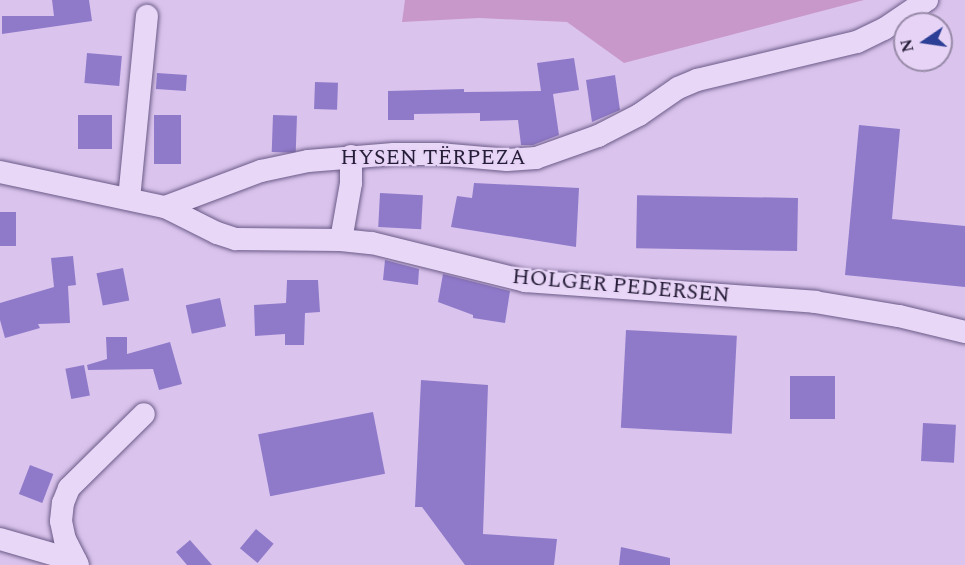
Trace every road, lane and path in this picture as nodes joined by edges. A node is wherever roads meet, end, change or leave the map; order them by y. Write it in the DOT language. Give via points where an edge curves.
graph roads {
  1 [pos="927,0"];
  2 [pos="147,15"];
  3 [pos="351,156"];
  4 [pos="0,172"];
  5 [pos="129,199"];
  6 [pos="165,207"];
  7 [pos="341,240"];
  8 [pos="965,332"];
  9 [pos="144,414"];
  10 [pos="0,539"];
  11 [pos="77,563"];
  1 -- 3 [label="street, HYSEN TËRPEZA" via="857,42 697,80 598,136 536,158"];
  2 -- 5 [label="street"];
  3 -- 6 [label="street, HYSEN TËRPEZA" via="261,171"];
  3 -- 7 [label="street" via="351,183"];
  4 -- 5 [label="street, HOLGER PEDERSEN"];
  5 -- 6 [label="street, HOLGER PEDERSEN"];
  6 -- 7 [label="street, HOLGER PEDERSEN" via="217,234 236,239"];
  7 -- 8 [label="street, HOLGER PEDERSEN" via="405,250 525,281 815,302"];
  9 -- 11 [label="street" via="69,488 61,521 65,540"];
  10 -- 11 [label="street"];
}
